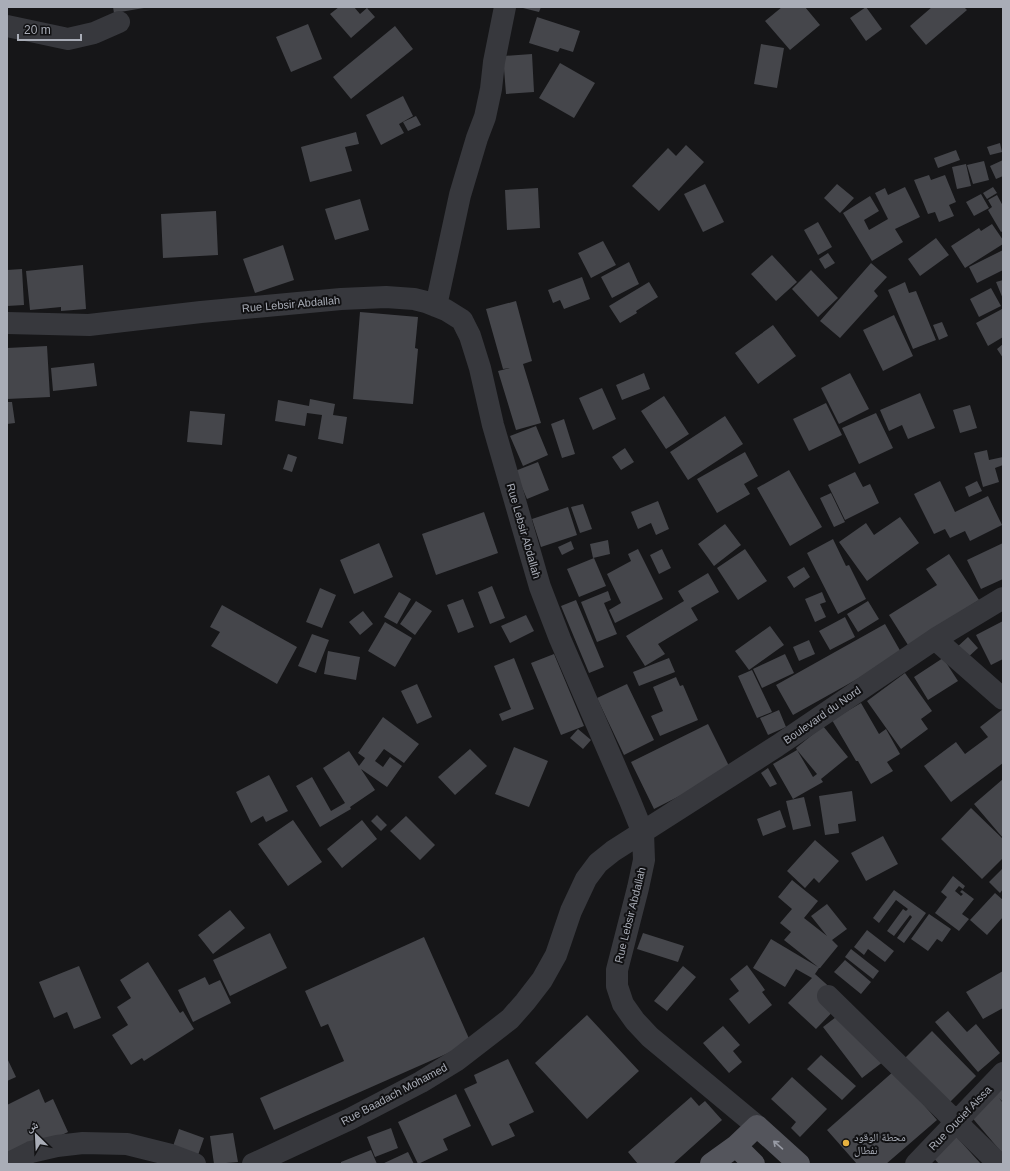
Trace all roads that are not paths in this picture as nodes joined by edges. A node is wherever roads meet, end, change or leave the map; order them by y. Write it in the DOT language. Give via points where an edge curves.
graph roads {
  1 [pos="505,7"];
  2 [pos="119,22"];
  3 [pos="7,26"];
  4 [pos="436,306"];
  5 [pos="7,323"];
  6 [pos="1003,598"];
  7 [pos="935,639"];
  8 [pos="1003,699"];
  9 [pos="643,833"];
  10 [pos="828,996"];
  11 [pos="1003,1073"];
  12 [pos="956,1123"];
  13 [pos="756,1126"];
  14 [pos="736,1146"];
  15 [pos="7,1164"];
  16 [pos="195,1164"];
  17 [pos="253,1164"];
  18 [pos="711,1164"];
  19 [pos="754,1164"];
  20 [pos="799,1164"];
  21 [pos="916,1164"];
  22 [pos="999,1164"];
  1 -- 4 [label="street" via="485,117 460,195"];
  2 -- 3 [label="street" via="94,33 68,39"];
  4 -- 5 [label="street, Rue Lebsir Abdallah" via="414,299 342,299 89,325"];
  4 -- 9 [label="street, Rue Lebsir Abdallah" via="462,320 470,336 540,587"];
  6 -- 7 [label="street, Boulevard du Nord"];
  7 -- 8 [label="street"];
  7 -- 9 [label="street, Boulevard du Nord"];
  9 -- 13 [label="street, Rue Lebsir Abdallah" via="644,860 617,970 617,986 623,1004 650,1037"];
  9 -- 17 [label="street, Rue Baadach Mohamed" via="598,863 586,879 571,911 556,956 542,980 510,1019 457,1060 421,1082 350,1119"];
  10 -- 12 [label="street"];
  11 -- 12 [label="street, Rue Oucief Aissa"];
  12 -- 21 [label="street, Rue Oucief Aissa"];
  12 -- 22 [label="street"];
  13 -- 14 [label="main road"];
  20 -- 13 [label="main road, one-way"];
  14 -- 18 [label="main road"];
  14 -- 19 [label="main road"];
  15 -- 16 [label="street" via="31,1152 57,1146 127,1144"];
}
